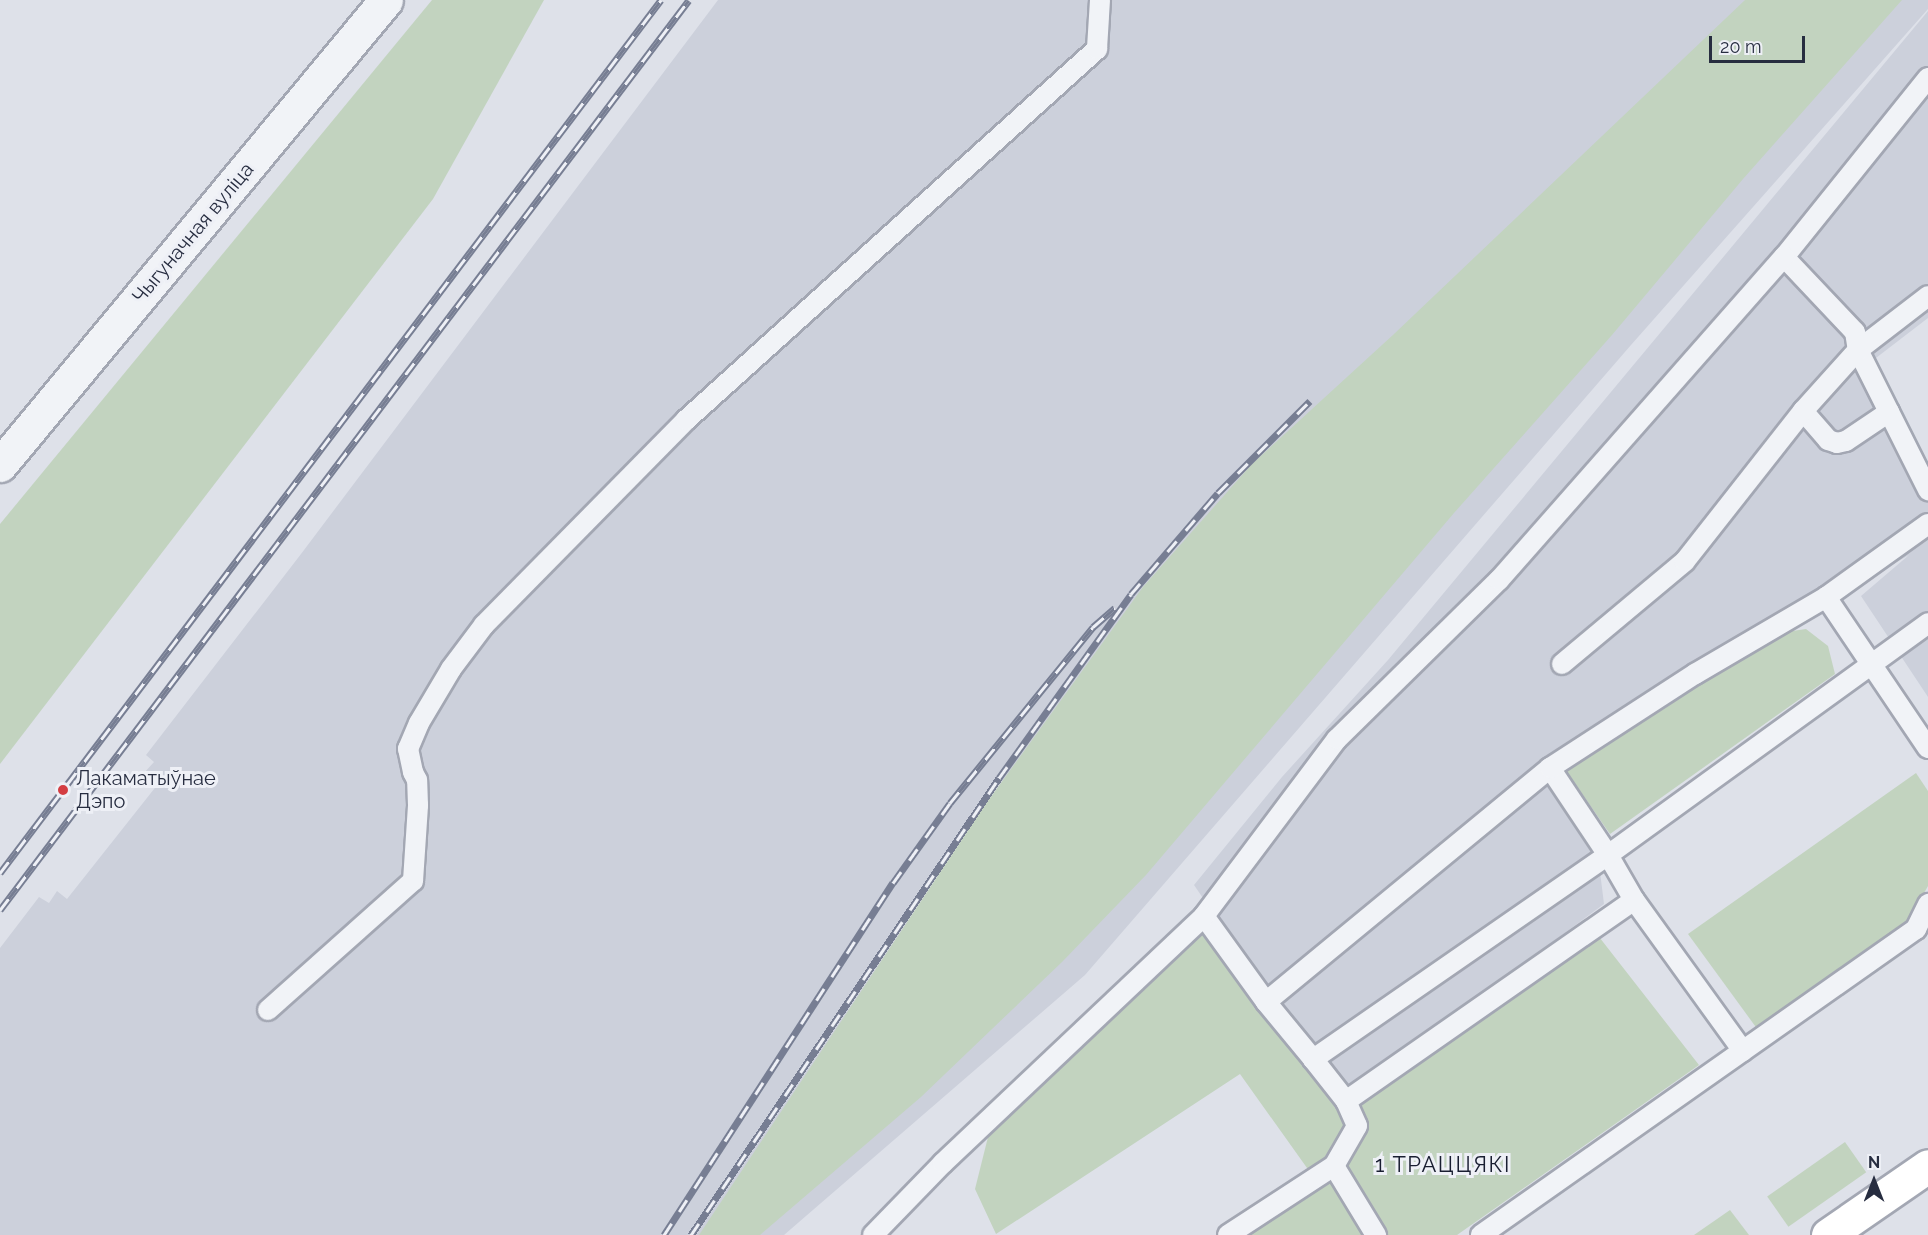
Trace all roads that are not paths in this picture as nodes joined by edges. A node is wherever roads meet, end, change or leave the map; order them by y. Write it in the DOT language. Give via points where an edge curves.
graph roads {
  1 [pos="386,0"];
  2 [pos="1100,0"];
  3 [pos="1928,78"];
  4 [pos="1784,256"];
  5 [pos="1928,296"];
  6 [pos="1858,350"];
  7 [pos="1803,411"];
  8 [pos="1889,412"];
  9 [pos="0,465"];
  10 [pos="1928,490"];
  11 [pos="1928,524"];
  12 [pos="1826,597"];
  13 [pos="1928,623"];
  14 [pos="1562,664"];
  15 [pos="1874,665"];
  16 [pos="1928,748"];
  17 [pos="1550,768"];
  18 [pos="1608,855"];
  19 [pos="1634,900"];
  20 [pos="1928,904"];
  21 [pos="1204,916"];
  22 [pos="1266,1002"];
  23 [pos="268,1010"];
  24 [pos="1743,1051"];
  25 [pos="1313,1059"];
  26 [pos="1346,1101"];
  27 [pos="1334,1166"];
  28 [pos="1928,1166"];
  29 [pos="873,1235"];
  30 [pos="1228,1235"];
  31 [pos="1376,1235"];
  32 [pos="1481,1235"];
  33 [pos="1828,1235"];
  1 -- 9 [label="street, Чыгуначная вуліца"];
  2 -- 23 [label="lane" via="1097,49 687,420 484,625 451,669 408,749 417,780 418,805 413,881"];
  3 -- 4 [label="lane"];
  4 -- 6 [label="lane" via="1855,332"];
  4 -- 21 [label="lane" via="1499,580 1337,739"];
  5 -- 6 [label="lane"];
  6 -- 7 [label="lane"];
  6 -- 8 [label="lane"];
  7 -- 8 [label="lane" via="1828,440 1837,443"];
  7 -- 14 [label="lane" via="1685,561"];
  8 -- 10 [label="lane"];
  11 -- 12 [label="lane"];
  12 -- 15 [label="lane"];
  12 -- 17 [label="lane" via="1695,674"];
  13 -- 15 [label="lane"];
  15 -- 16 [label="lane"];
  15 -- 18 [label="lane"];
  17 -- 18 [label="lane"];
  17 -- 22 [label="lane"];
  18 -- 19 [label="lane"];
  18 -- 25 [label="lane"];
  19 -- 24 [label="lane"];
  19 -- 26 [label="lane"];
  20 -- 24 [label="lane" via="1916,929"];
  21 -- 22 [label="lane"];
  21 -- 29 [label="lane" via="943,1162"];
  22 -- 25 [label="lane"];
  24 -- 32 [label="lane"];
  25 -- 26 [label="lane"];
  26 -- 27 [label="lane" via="1357,1126"];
  27 -- 30 [label="lane"];
  27 -- 31 [label="lane"];
  28 -- 33 [label="main road"];
}
